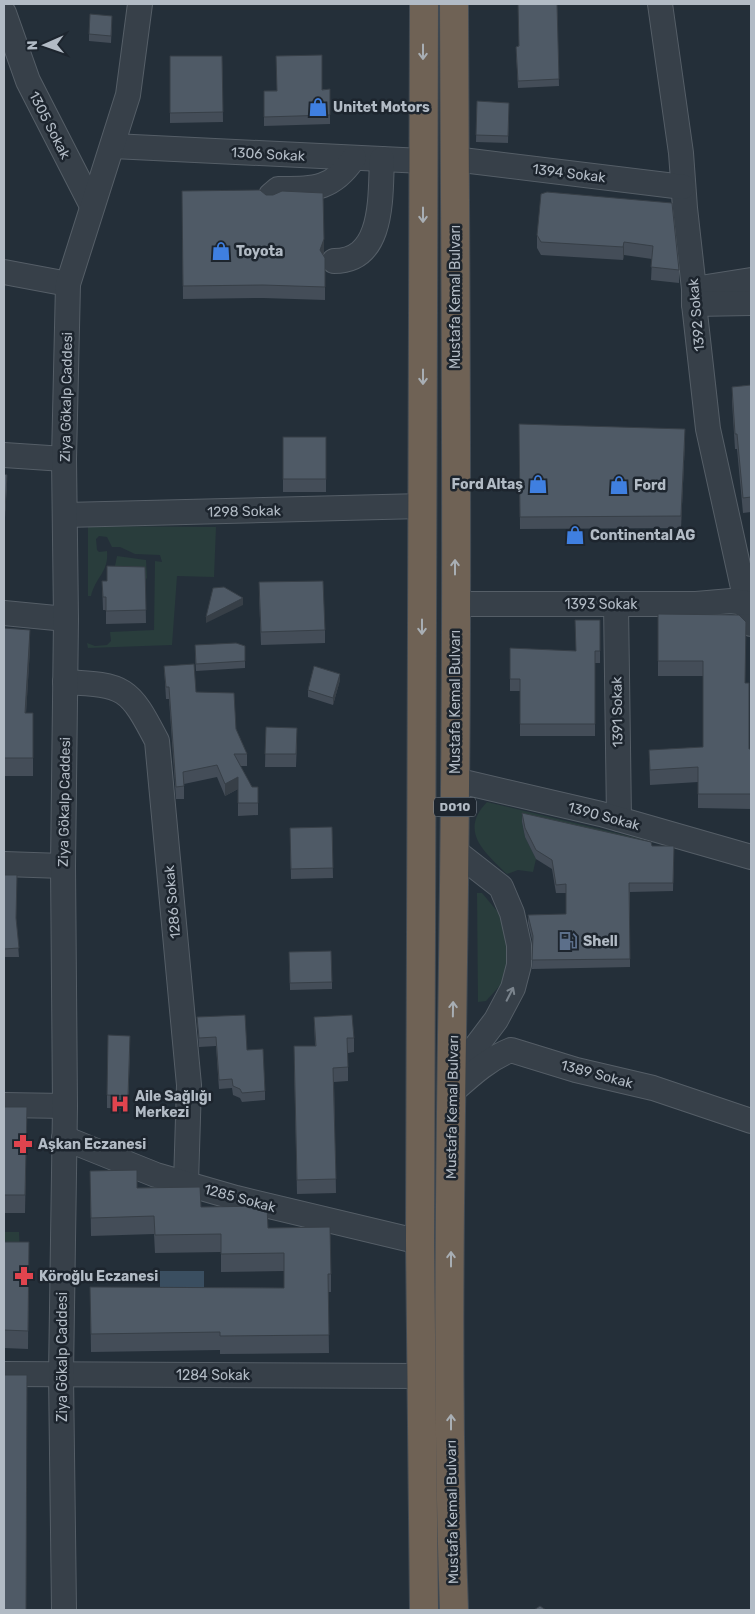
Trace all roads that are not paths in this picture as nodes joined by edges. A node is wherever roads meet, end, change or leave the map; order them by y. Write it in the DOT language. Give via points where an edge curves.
graph roads {
  1 [pos="140,4"];
  2 [pos="424,4"];
  3 [pos="454,4"];
  4 [pos="660,4"];
  5 [pos="4,13"];
  6 [pos="113,146"];
  7 [pos="354,158"];
  8 [pos="382,159"];
  9 [pos="454,159"];
  10 [pos="423,161"];
  11 [pos="683,186"];
  12 [pos="271,195"];
  13 [pos="92,206"];
  14 [pos="334,261"];
  15 [pos="4,272"];
  16 [pos="751,280"];
  17 [pos="68,284"];
  18 [pos="694,296"];
  19 [pos="751,303"];
  20 [pos="4,455"];
  21 [pos="64,459"];
  22 [pos="422,506"];
  23 [pos="65,515"];
  24 [pos="455,604"];
  25 [pos="616,604"];
  26 [pos="4,613"];
  27 [pos="749,613"];
  28 [pos="66,619"];
  29 [pos="65,682"];
  30 [pos="455,780"];
  31 [pos="619,819"];
  32 [pos="455,851"];
  33 [pos="751,857"];
  34 [pos="4,864"];
  35 [pos="63,866"];
  36 [pos="453,1085"];
  37 [pos="4,1105"];
  38 [pos="65,1106"];
  39 [pos="751,1121"];
  40 [pos="64,1138"];
  41 [pos="186,1183"];
  42 [pos="420,1242"];
  43 [pos="4,1374"];
  44 [pos="61,1375"];
  45 [pos="422,1376"];
  46 [pos="64,1610"];
  47 [pos="424,1610"];
  48 [pos="454,1610"];
  1 -- 6 [label="street, Ziya Gökalp Caddesi" via="128,95"];
  2 -- 10 [label="highway, Mustafa Kemal Bulvarı / D010, one-way"];
  3 -- 9 [label="highway, Mustafa Kemal Bulvarı / D010"];
  4 -- 11 [label="street, 1392 Sokak"];
  5 -- 13 [label="street, 1305 Sokak" via="28,81"];
  6 -- 7 [label="street, 1306 Sokak"];
  6 -- 13 [label="street, Ziya Gökalp Caddesi"];
  7 -- 8 [label="street, 1306 Sokak"];
  7 -- 12 [label="street" via="342,176 329,183 300,189 278,189"];
  8 -- 10 [label="street, 1306 Sokak"];
  8 -- 14 [label="street" via="375,232 368,244 345,261"];
  9 -- 11 [label="street, 1394 Sokak"];
  24 -- 9 [label="highway, Mustafa Kemal Bulvarı / D010, one-way"];
  10 -- 22 [label="highway, Mustafa Kemal Bulvarı / D010, one-way"];
  11 -- 18 [label="street, 1392 Sokak"];
  13 -- 17 [label="street, Ziya Gökalp Caddesi"];
  15 -- 17 [label="street"];
  16 -- 18 [label="street"];
  17 -- 21 [label="street, Ziya Gökalp Caddesi"];
  18 -- 19 [label="street"];
  18 -- 27 [label="street, 1392 Sokak" via="708,429"];
  20 -- 21 [label="street"];
  21 -- 23 [label="street, Ziya Gökalp Caddesi"];
  22 -- 23 [label="street, 1298 Sokak"];
  22 -- 42 [label="highway, Mustafa Kemal Bulvarı / D010, one-way"];
  23 -- 28 [label="street, Ziya Gökalp Caddesi"];
  24 -- 25 [label="street, 1393 Sokak"];
  24 -- 30 [label="highway, Mustafa Kemal Bulvarı / D010"];
  25 -- 27 [label="street, 1393 Sokak" via="731,601"];
  25 -- 31 [label="street, 1391 Sokak"];
  26 -- 28 [label="street"];
  28 -- 29 [label="street, Ziya Gökalp Caddesi"];
  29 -- 35 [label="street, Ziya Gökalp Caddesi"];
  29 -- 41 [label="street, 1286 Sokak" via="106,684 123,691 140,708 157,741 189,1085"];
  30 -- 31 [label="street, 1390 Sokak"];
  30 -- 32 [label="highway, Mustafa Kemal Bulvarı / D010"];
  31 -- 33 [label="street, 1390 Sokak"];
  36 -- 32 [label="highway, Mustafa Kemal Bulvarı / D010, one-way"];
  36 -- 32 [label="street, one-way" via="514,988 519,965 519,945 512,913 501,886"];
  34 -- 35 [label="street"];
  35 -- 38 [label="street, Ziya Gökalp Caddesi"];
  36 -- 39 [label="street, 1389 Sokak" via="511,1050 661,1091"];
  48 -- 36 [label="highway, Mustafa Kemal Bulvarı / D010, one-way" via="451,1516"];
  37 -- 38 [label="street"];
  38 -- 40 [label="street, Ziya Gökalp Caddesi"];
  40 -- 41 [label="street, 1285 Sokak" via="156,1175"];
  40 -- 44 [label="street, Ziya Gökalp Caddesi"];
  41 -- 42 [label="street, 1285 Sokak"];
  42 -- 45 [label="highway, Mustafa Kemal Bulvarı / D010"];
  43 -- 44 [label="street, 1284 Sokak"];
  44 -- 45 [label="street, 1284 Sokak"];
  44 -- 46 [label="street, Ziya Gökalp Caddesi"];
  45 -- 47 [label="highway, Mustafa Kemal Bulvarı / D010"];
}
